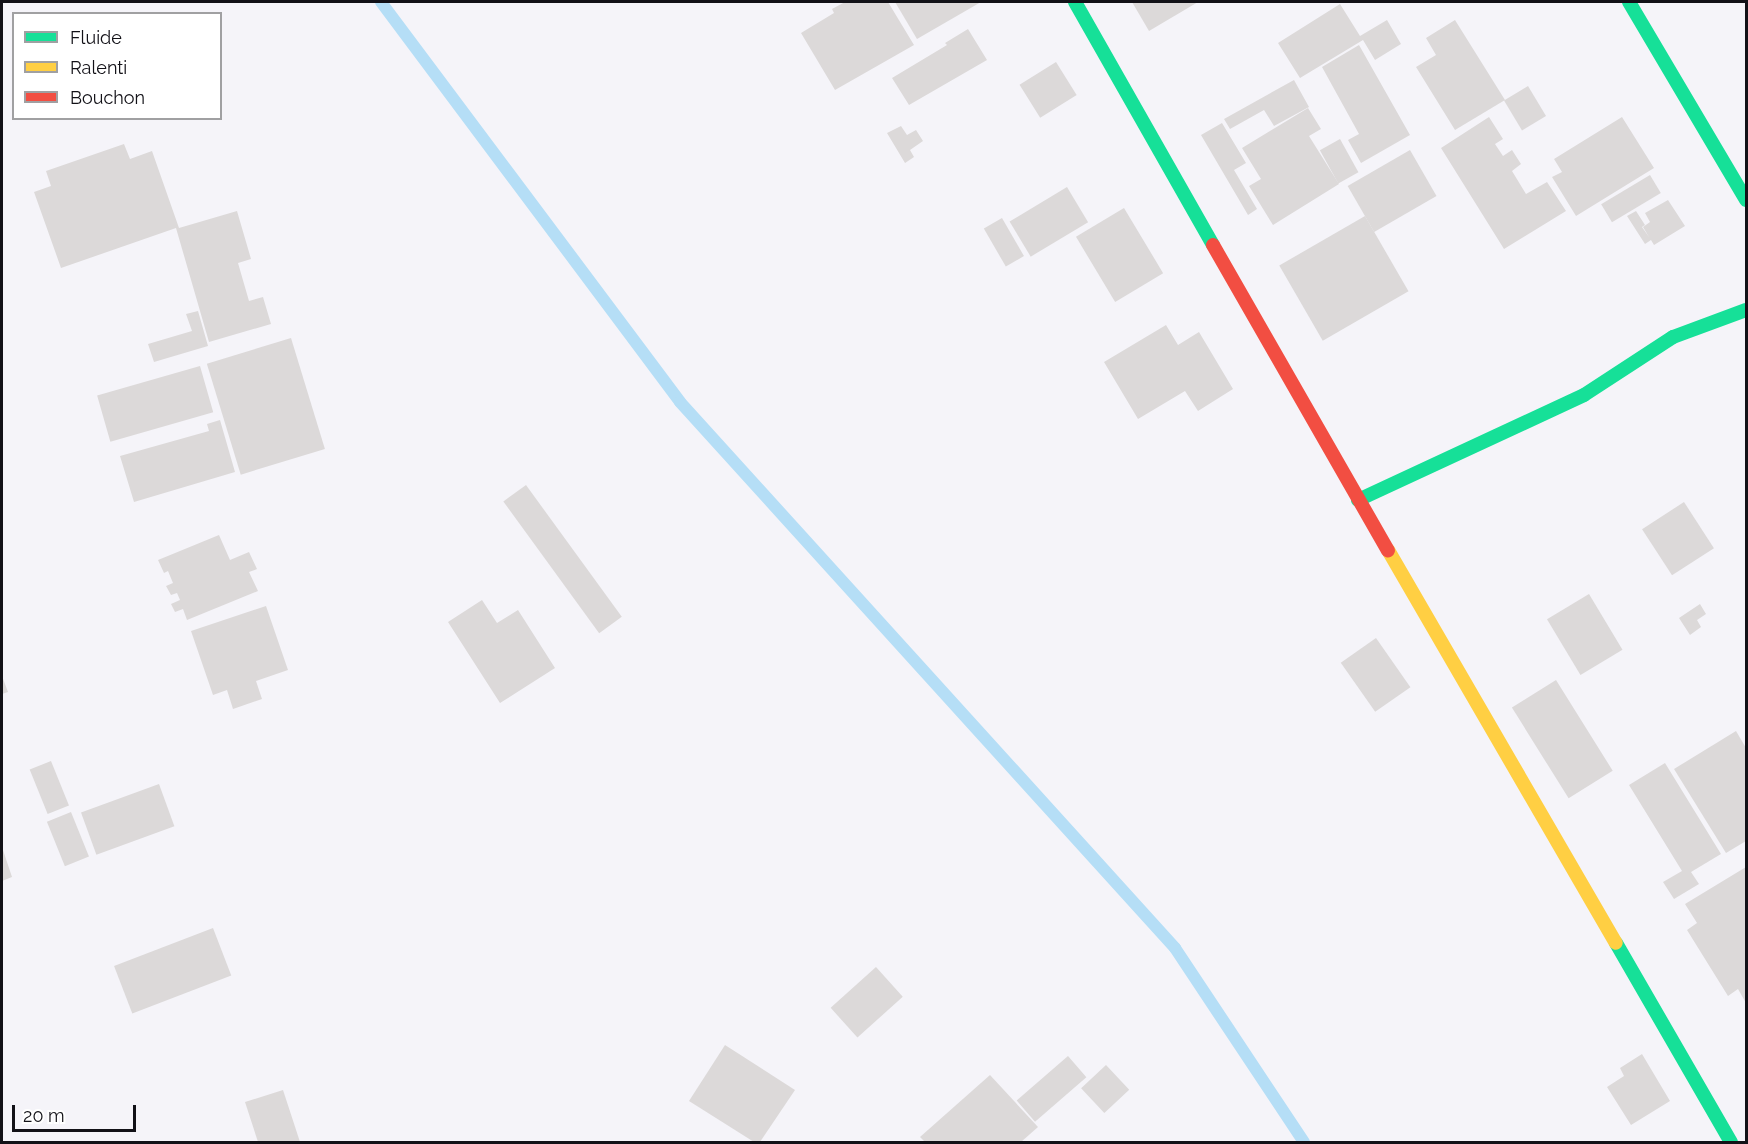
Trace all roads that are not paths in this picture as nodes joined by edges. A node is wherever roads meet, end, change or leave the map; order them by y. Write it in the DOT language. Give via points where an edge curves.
graph roads {
  1 [pos="1075,2"];
  2 [pos="1629,2"];
  3 [pos="1746,200"];
  4 [pos="1746,310"];
  5 [pos="1359,500"];
  6 [pos="1731,1143"];
  1 -- 5 [label="street"];
  2 -- 3 [label="street"];
  4 -- 5 [label="street" via="1673,337 1584,395"];
  5 -- 6 [label="street"];
}
